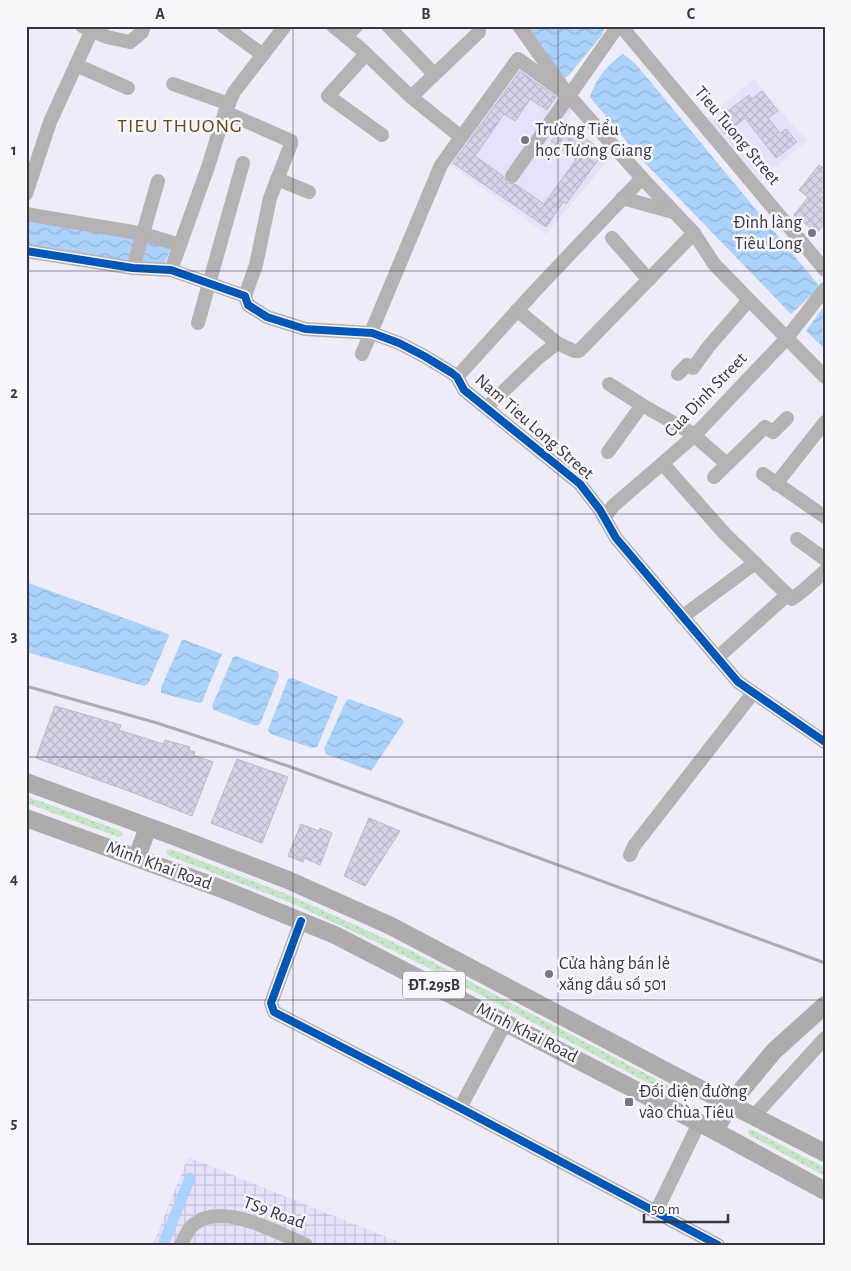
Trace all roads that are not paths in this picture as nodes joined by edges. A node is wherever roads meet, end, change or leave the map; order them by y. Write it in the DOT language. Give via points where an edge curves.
graph roads {
  1 [pos="144,26"];
  2 [pos="223,26"];
  3 [pos="285,26"];
  4 [pos="333,26"];
  5 [pos="356,26"];
  6 [pos="388,26"];
  7 [pos="519,26"];
  8 [pos="620,26"];
  9 [pos="87,28"];
  10 [pos="479,32"];
  11 [pos="346,37"];
  12 [pos="366,54"];
  13 [pos="263,55"];
  14 [pos="76,65"];
  15 [pos="434,74"];
  16 [pos="173,84"];
  17 [pos="128,88"];
  18 [pos="570,96"];
  19 [pos="411,97"];
  20 [pos="227,108"];
  21 [pos="382,135"];
  22 [pos="461,137"];
  23 [pos="243,163"];
  24 [pos="512,176"];
  25 [pos="642,178"];
  26 [pos="277,180"];
  27 [pos="158,181"];
  28 [pos="309,192"];
  29 [pos="26,194"];
  30 [pos="622,198"];
  31 [pos="674,212"];
  32 [pos="26,214"];
  33 [pos="694,233"];
  34 [pos="144,234"];
  35 [pos="612,238"];
  36 [pos="180,245"];
  37 [pos="26,250"];
  38 [pos="134,266"];
  39 [pos="171,270"];
  40 [pos="825,270"];
  41 [pos="649,280"];
  42 [pos="210,284"];
  43 [pos="825,289"];
  44 [pos="245,296"];
  45 [pos="749,300"];
  46 [pos="517,310"];
  47 [pos="198,323"];
  48 [pos="372,333"];
  49 [pos="786,339"];
  50 [pos="557,344"];
  51 [pos="362,354"];
  52 [pos="678,374"];
  53 [pos="456,377"];
  54 [pos="825,377"];
  55 [pos="609,384"];
  56 [pos="642,405"];
  57 [pos="486,408"];
  58 [pos="787,418"];
  59 [pos="825,422"];
  60 [pos="694,436"];
  61 [pos="608,452"];
  62 [pos="663,464"];
  63 [pos="727,464"];
  64 [pos="763,474"];
  65 [pos="714,477"];
  66 [pos="776,484"];
  67 [pos="825,517"];
  68 [pos="604,518"];
  69 [pos="797,539"];
  70 [pos="825,559"];
  71 [pos="755,563"];
  72 [pos="825,571"];
  73 [pos="787,595"];
  74 [pos="682,617"];
  75 [pos="717,658"];
  76 [pos="753,692"];
  77 [pos="825,742"];
  78 [pos="26,782"];
  79 [pos="26,818"];
  80 [pos="148,827"];
  81 [pos="630,855"];
  82 [pos="137,857"];
  83 [pos="301,920"];
  84 [pos="825,1006"];
  85 [pos="506,1022"];
  86 [pos="806,1023"];
  87 [pos="825,1039"];
  88 [pos="730,1104"];
  89 [pos="460,1108"];
  90 [pos="754,1116"];
  91 [pos="707,1127"];
  92 [pos="825,1153"];
  93 [pos="825,1191"];
  94 [pos="656,1212"];
  95 [pos="181,1245"];
  96 [pos="306,1245"];
  97 [pos="718,1245"];
  1 -- 9 [label="street" via="130,42"];
  2 -- 13 [label="street"];
  3 -- 13 [label="street"];
  4 -- 11 [label="street"];
  5 -- 11 [label="street"];
  6 -- 15 [label="street"];
  7 -- 18 [label="street"];
  8 -- 18 [label="street"];
  8 -- 40 [label="street, Tieu Tuong Street"];
  9 -- 14 [label="street"];
  10 -- 15 [label="street"];
  11 -- 12 [label="street"];
  12 -- 19 [label="street"];
  12 -- 21 [label="street" via="328,96"];
  13 -- 20 [label="street" via="234,92"];
  14 -- 17 [label="street"];
  14 -- 29 [label="street" via="50,122"];
  15 -- 19 [label="street"];
  16 -- 20 [label="street"];
  18 -- 22 [label="street" via="518,60"];
  18 -- 24 [label="street"];
  18 -- 25 [label="street"];
  19 -- 22 [label="street"];
  20 -- 26 [label="street" via="292,141"];
  20 -- 36 [label="street"];
  22 -- 48 [label="street" via="441,165"];
  23 -- 42 [label="street"];
  25 -- 30 [label="street"];
  25 -- 31 [label="street"];
  26 -- 28 [label="street"];
  26 -- 44 [label="street"];
  27 -- 34 [label="street"];
  30 -- 31 [label="street"];
  30 -- 46 [label="street"];
  31 -- 33 [label="street"];
  32 -- 34 [label="street"];
  33 -- 41 [label="street"];
  33 -- 45 [label="street" via="714,264"];
  34 -- 36 [label="street"];
  34 -- 38 [label="street"];
  35 -- 41 [label="street"];
  36 -- 39 [label="street"];
  37 -- 38 [label="street, Nam Tieu Long Street"];
  38 -- 39 [label="street, Nam Tieu Long Street"];
  39 -- 42 [label="street, Nam Tieu Long Street"];
  41 -- 50 [label="street" via="579,351"];
  42 -- 44 [label="street, Nam Tieu Long Street"];
  42 -- 47 [label="street"];
  43 -- 49 [label="street, Cua Dinh Street"];
  44 -- 48 [label="street, Nam Tieu Long Street" via="248,305 267,318 306,329"];
  45 -- 49 [label="street"];
  45 -- 52 [label="street" via="694,368 686,365"];
  46 -- 50 [label="street"];
  46 -- 53 [label="street"];
  48 -- 51 [label="street"];
  48 -- 53 [label="street, Nam Tieu Long Street" via="418,352"];
  49 -- 54 [label="street"];
  49 -- 60 [label="street, Cua Dinh Street"];
  50 -- 57 [label="street"];
  53 -- 57 [label="street, Nam Tieu Long Street" via="464,390"];
  55 -- 56 [label="street"];
  56 -- 60 [label="street"];
  56 -- 61 [label="street"];
  57 -- 68 [label="street, Nam Tieu Long Street" via="580,484"];
  58 -- 63 [label="street" via="772,432 766,426"];
  59 -- 66 [label="street"];
  60 -- 62 [label="street, Cua Dinh Street"];
  60 -- 63 [label="street"];
  62 -- 68 [label="street, Cua Dinh Street" via="613,506"];
  62 -- 71 [label="street"];
  63 -- 65 [label="street"];
  64 -- 66 [label="street"];
  66 -- 67 [label="street"];
  68 -- 74 [label="street, Nam Tieu Long Street" via="616,538"];
  69 -- 70 [label="street"];
  71 -- 73 [label="street"];
  71 -- 74 [label="street"];
  72 -- 73 [label="street" via="792,599"];
  73 -- 75 [label="street"];
  74 -- 75 [label="street, Nam Tieu Long Street"];
  75 -- 76 [label="street, Nam Tieu Long Street" via="738,682"];
  76 -- 77 [label="street, Nam Tieu Long Street"];
  76 -- 81 [label="street"];
  78 -- 80 [label="main road, Minh Khai Road / ĐT.295B"];
  79 -- 82 [label="main road, Minh Khai Road / ĐT.295B"];
  80 -- 82 [label="main road"];
  80 -- 88 [label="main road, Minh Khai Road / ĐT.295B" via="288,880 391,926"];
  82 -- 83 [label="main road, Minh Khai Road / ĐT.295B"];
  83 -- 85 [label="main road, Minh Khai Road / ĐT.295B"];
  83 -- 89 [label="street" via="271,1003 274,1012"];
  84 -- 86 [label="main road"];
  85 -- 89 [label="street"];
  85 -- 91 [label="main road, Minh Khai Road / ĐT.295B"];
  86 -- 87 [label="street"];
  86 -- 88 [label="main road" via="774,1051"];
  87 -- 90 [label="street"];
  88 -- 90 [label="main road, Minh Khai Road / ĐT.295B"];
  88 -- 91 [label="main road"];
  89 -- 94 [label="street"];
  90 -- 92 [label="main road, Minh Khai Road / ĐT.295B"];
  91 -- 93 [label="main road, Minh Khai Road / ĐT.295B"];
  91 -- 94 [label="street"];
  94 -- 97 [label="street"];
  95 -- 96 [label="street, TS9 Road" via="193,1225 221,1215 242,1219"];
}
